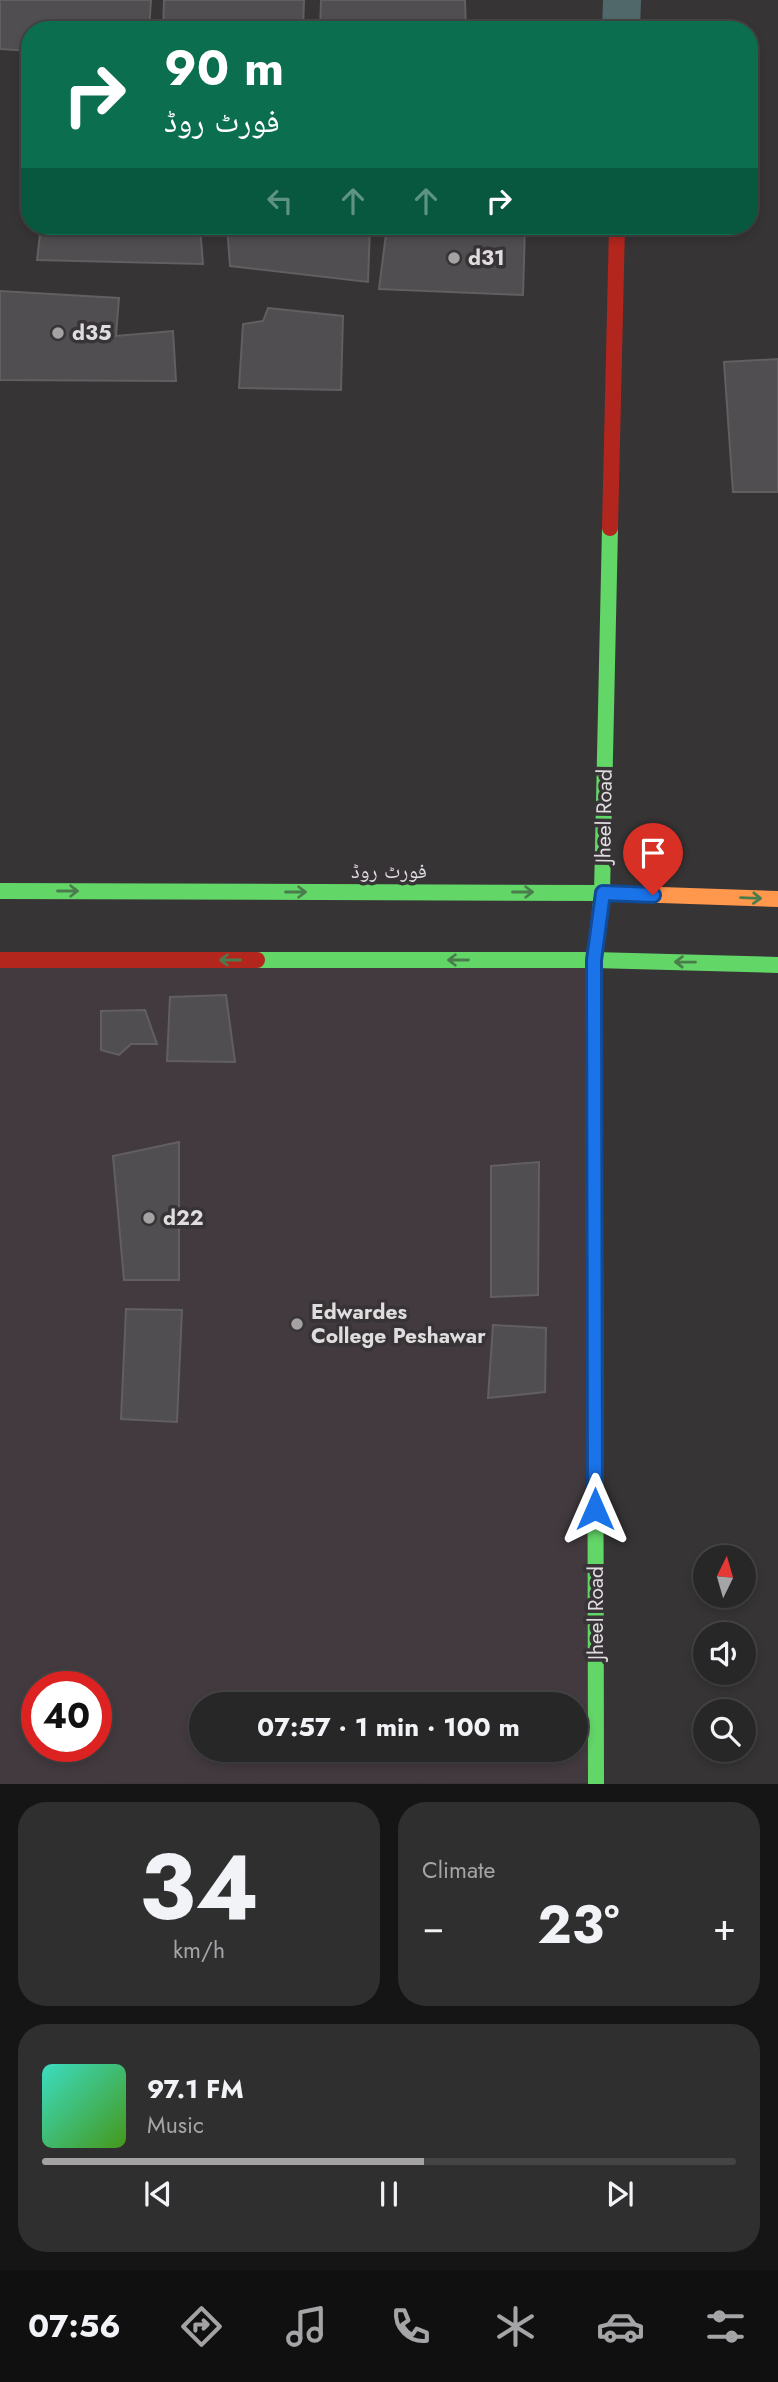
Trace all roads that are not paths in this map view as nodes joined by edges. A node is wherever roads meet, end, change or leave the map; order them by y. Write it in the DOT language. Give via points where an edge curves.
graph roads {
  1 [pos="622,0"];
  2 [pos="621,21"];
  3 [pos="617,235"];
  4 [pos="0,891"];
  5 [pos="603,893"];
  6 [pos="778,900"];
  7 [pos="0,960"];
  8 [pos="594,960"];
  9 [pos="778,964"];
  10 [pos="596,1783"];
  1 -- 2 [label="street"];
  3 -- 5 [label="street, Jheel Road"];
  4 -- 5 [label="street, فورٹ روڈ, one-way"];
  5 -- 6 [label="street, فورٹ روڈ, one-way"];
  5 -- 8 [label="street, Jheel Road"];
  8 -- 7 [label="street, one-way"];
  9 -- 8 [label="street, one-way"];
  8 -- 10 [label="street, Jheel Road"];
}
